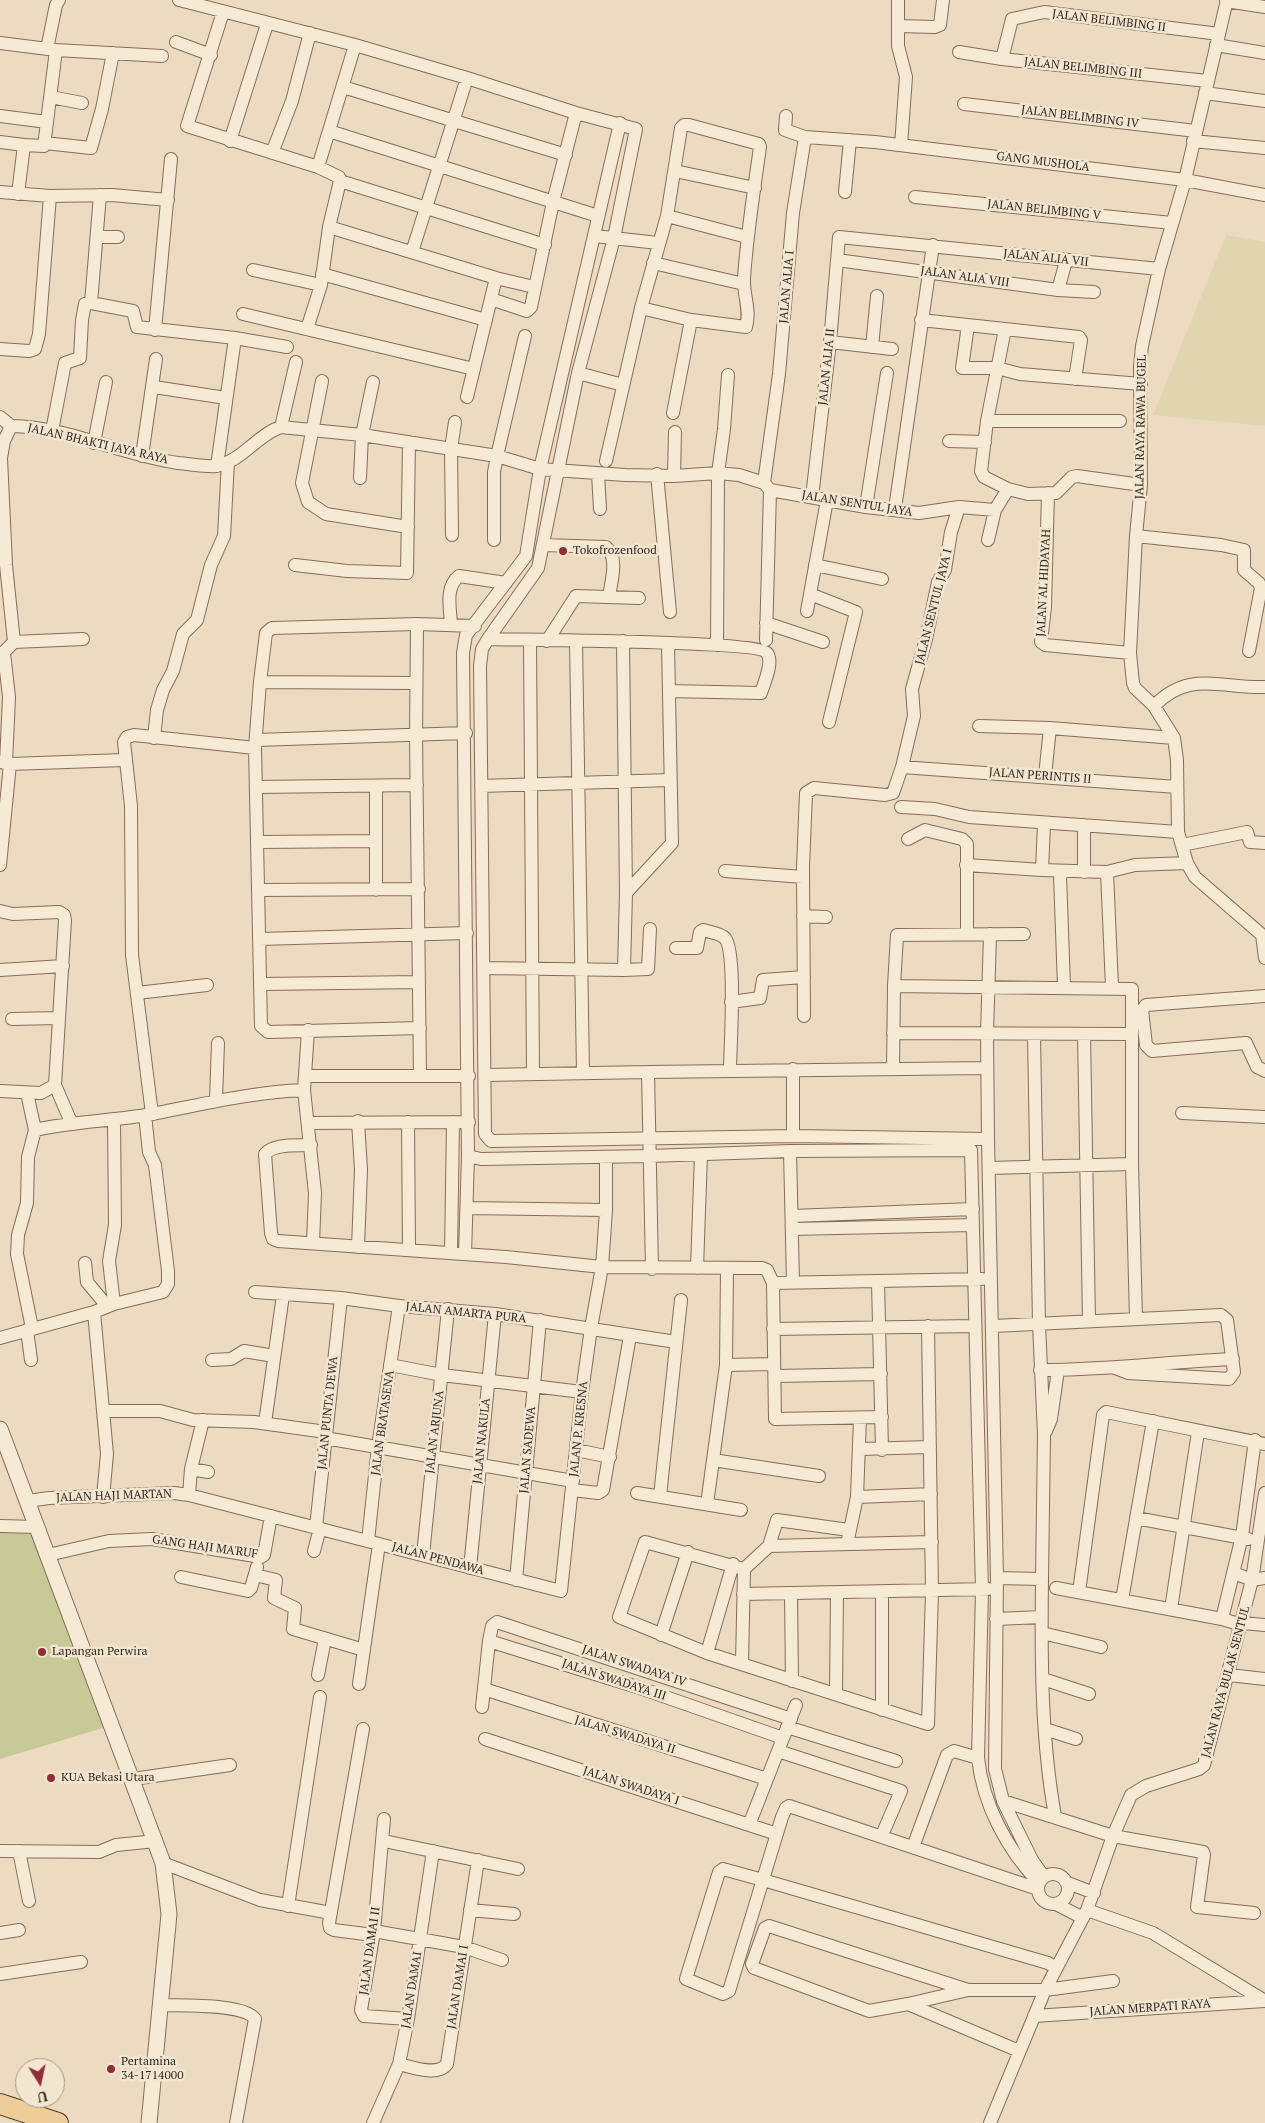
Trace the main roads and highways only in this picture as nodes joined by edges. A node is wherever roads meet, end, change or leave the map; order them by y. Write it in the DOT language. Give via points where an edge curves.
graph roads {
  1 [pos="0,2104"];
  2 [pos="58,2123"];
  1 -- 2 [label="main road"];
}
